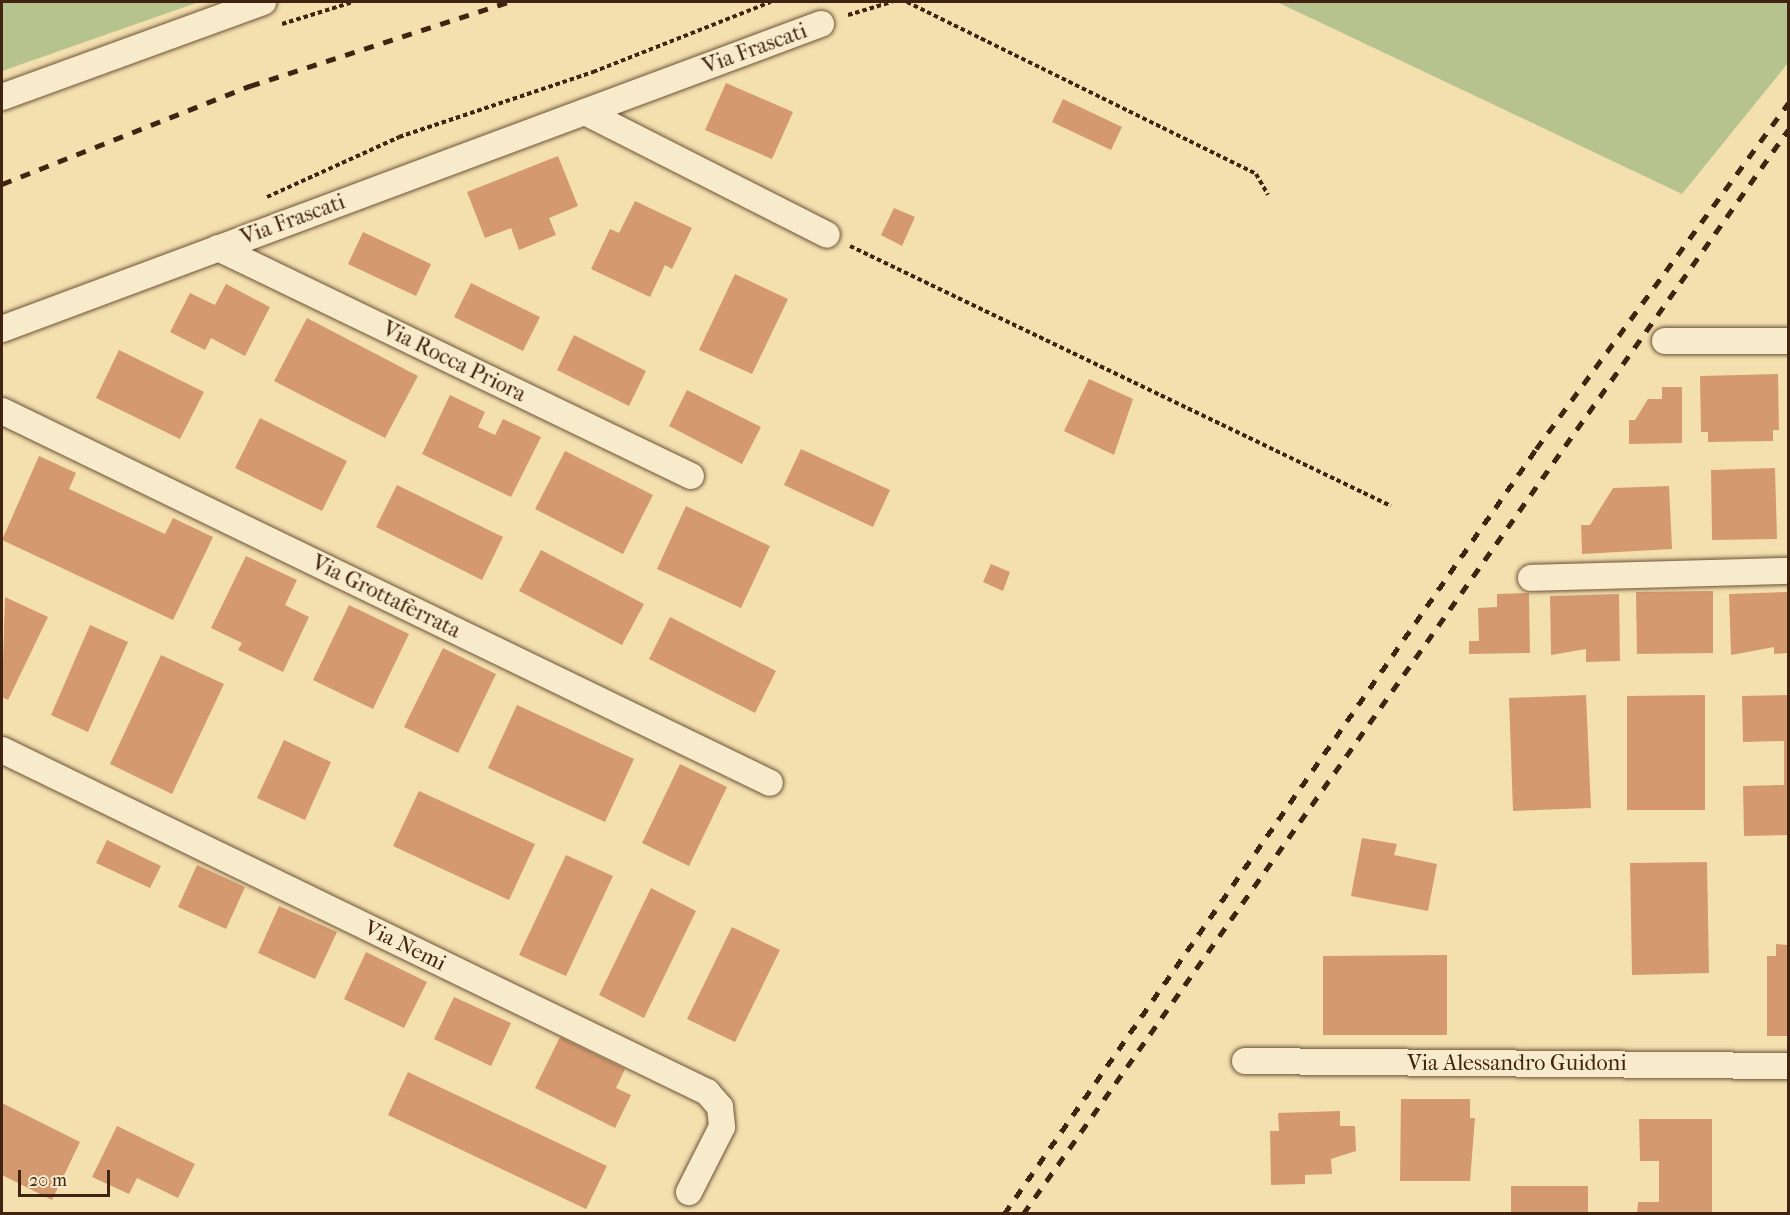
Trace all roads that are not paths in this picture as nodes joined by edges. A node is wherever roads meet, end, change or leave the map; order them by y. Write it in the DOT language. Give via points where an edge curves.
graph roads {
  1 [pos="263,2"];
  2 [pos="821,24"];
  3 [pos="2,97"];
  4 [pos="585,112"];
  5 [pos="828,235"];
  6 [pos="218,248"];
  7 [pos="2,329"];
  8 [pos="1665,341"];
  9 [pos="1788,341"];
  10 [pos="2,411"];
  11 [pos="691,476"];
  12 [pos="1788,571"];
  13 [pos="1531,578"];
  14 [pos="2,750"];
  15 [pos="770,783"];
  16 [pos="1245,1061"];
  17 [pos="1788,1066"];
  18 [pos="689,1192"];
  1 -- 3 [label="street"];
  2 -- 4 [label="street, Via Frascati"];
  4 -- 5 [label="street"];
  4 -- 6 [label="street, Via Frascati"];
  6 -- 7 [label="street, Via Frascati"];
  6 -- 11 [label="street, Via Rocca Priora"];
  8 -- 9 [label="street"];
  10 -- 15 [label="street, Via Grottaferrata"];
  12 -- 13 [label="street"];
  14 -- 18 [label="street, Via Nemi" via="707,1092 720,1107 722,1127"];
  16 -- 17 [label="street, Via Alessandro Guidoni"];
}
